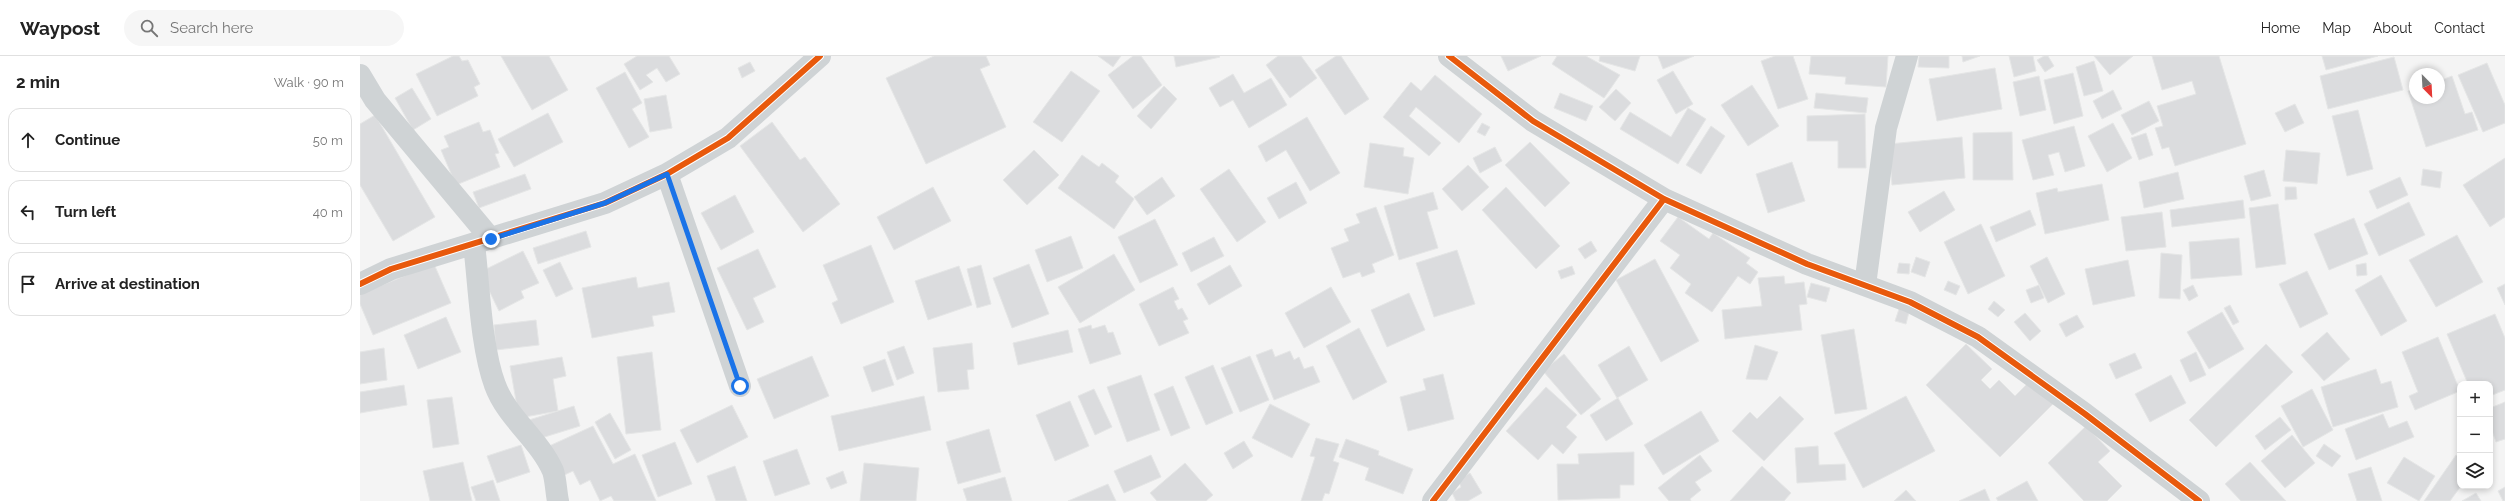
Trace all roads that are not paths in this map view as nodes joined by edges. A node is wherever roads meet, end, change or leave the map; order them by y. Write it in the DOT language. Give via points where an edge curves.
graph roads {
  1 [pos="820,56"];
  2 [pos="1449,56"];
  3 [pos="1907,56"];
  4 [pos="360,75"];
  5 [pos="667,174"];
  6 [pos="1664,199"];
  7 [pos="482,242"];
  8 [pos="360,284"];
  9 [pos="1865,285"];
  10 [pos="740,386"];
  11 [pos="558,501"];
  12 [pos="1433,501"];
  13 [pos="2199,501"];
  1 -- 5 [label="street" via="728,138"];
  2 -- 6 [label="street" via="1533,121"];
  3 -- 9 [label="street" via="1886,128"];
  4 -- 7 [label="street" via="375,100"];
  5 -- 7 [label="street" via="605,203"];
  5 -- 10 [label="street"];
  6 -- 9 [label="street" via="1807,264"];
  6 -- 12 [label="street"];
  7 -- 8 [label="street" via="391,269"];
  7 -- 11 [label="street" via="487,349 495,386 553,472"];
  9 -- 13 [label="street" via="1910,302 1978,337"];
}
